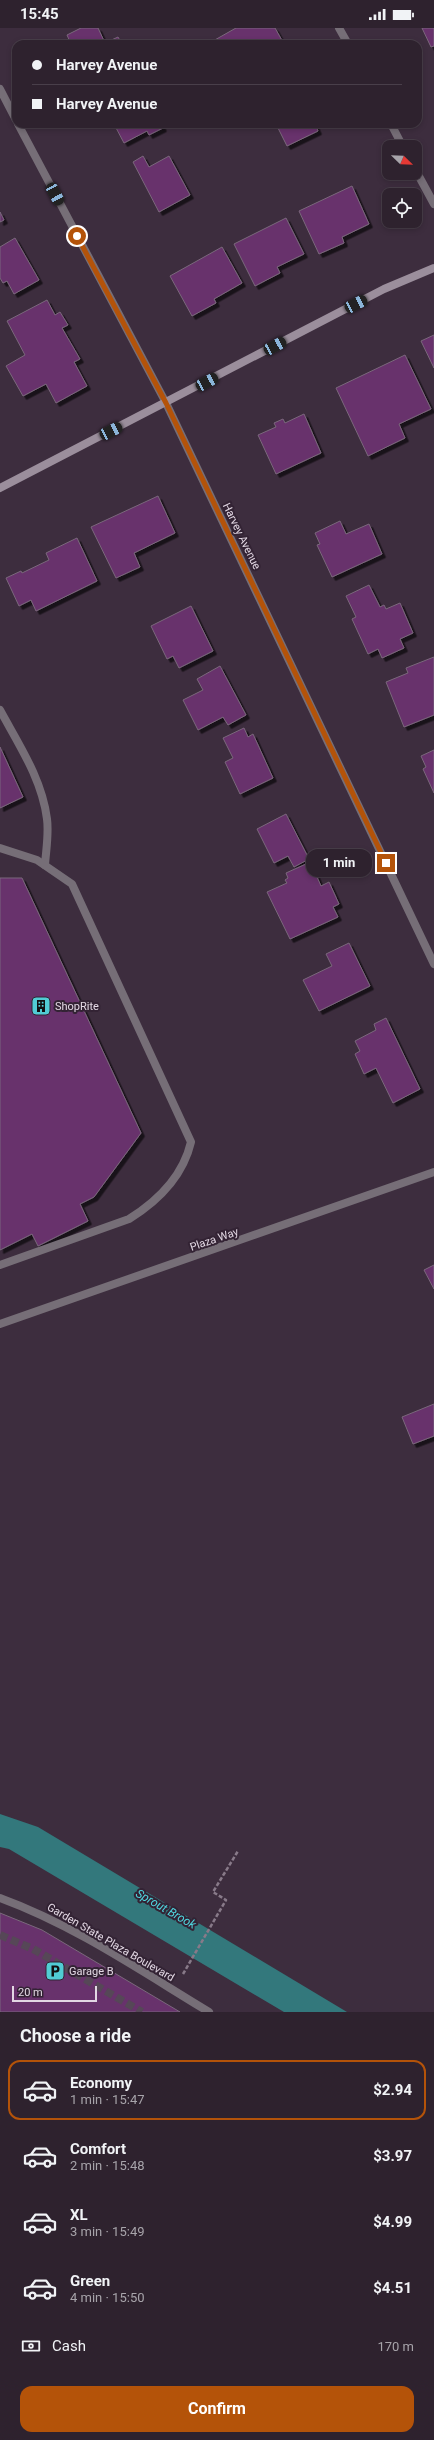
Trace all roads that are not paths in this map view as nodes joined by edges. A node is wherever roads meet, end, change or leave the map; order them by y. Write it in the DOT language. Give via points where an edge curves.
graph roads {
  1 [pos="340,28"];
  2 [pos="346,40"];
  3 [pos="0,89"];
  4 [pos="12,112"];
  5 [pos="20,128"];
  6 [pos="393,128"];
  7 [pos="399,140"];
  8 [pos="421,180"];
  9 [pos="434,204"];
  10 [pos="434,268"];
  11 [pos="166,403"];
  12 [pos="0,488"];
  13 [pos="0,710"];
  14 [pos="0,848"];
  15 [pos="45,865"];
  16 [pos="434,964"];
  17 [pos="434,1172"];
  18 [pos="0,1265"];
  19 [pos="0,1324"];
  20 [pos="0,1898"];
  21 [pos="209,2012"];
  1 -- 2 [label="street"];
  3 -- 4 [label="street"];
  5 -- 11 [label="street, Harvey Avenue"];
  6 -- 7 [label="street"];
  8 -- 9 [label="street"];
  10 -- 11 [label="main road" via="384,289"];
  11 -- 12 [label="main road"];
  11 -- 16 [label="street, Harvey Avenue"];
  13 -- 15 [label="street" via="31,766 42,795 48,820"];
  14 -- 15 [label="street" via="20,853"];
  15 -- 18 [label="street" via="72,884 76,891 191,1142 177,1175 164,1192 140,1212 129,1219 15,1262"];
  17 -- 19 [label="street, Plaza Way"];
  20 -- 21 [label="street, Garden State Plaza Boulevard" via="30,1909 75,1933"];
}
